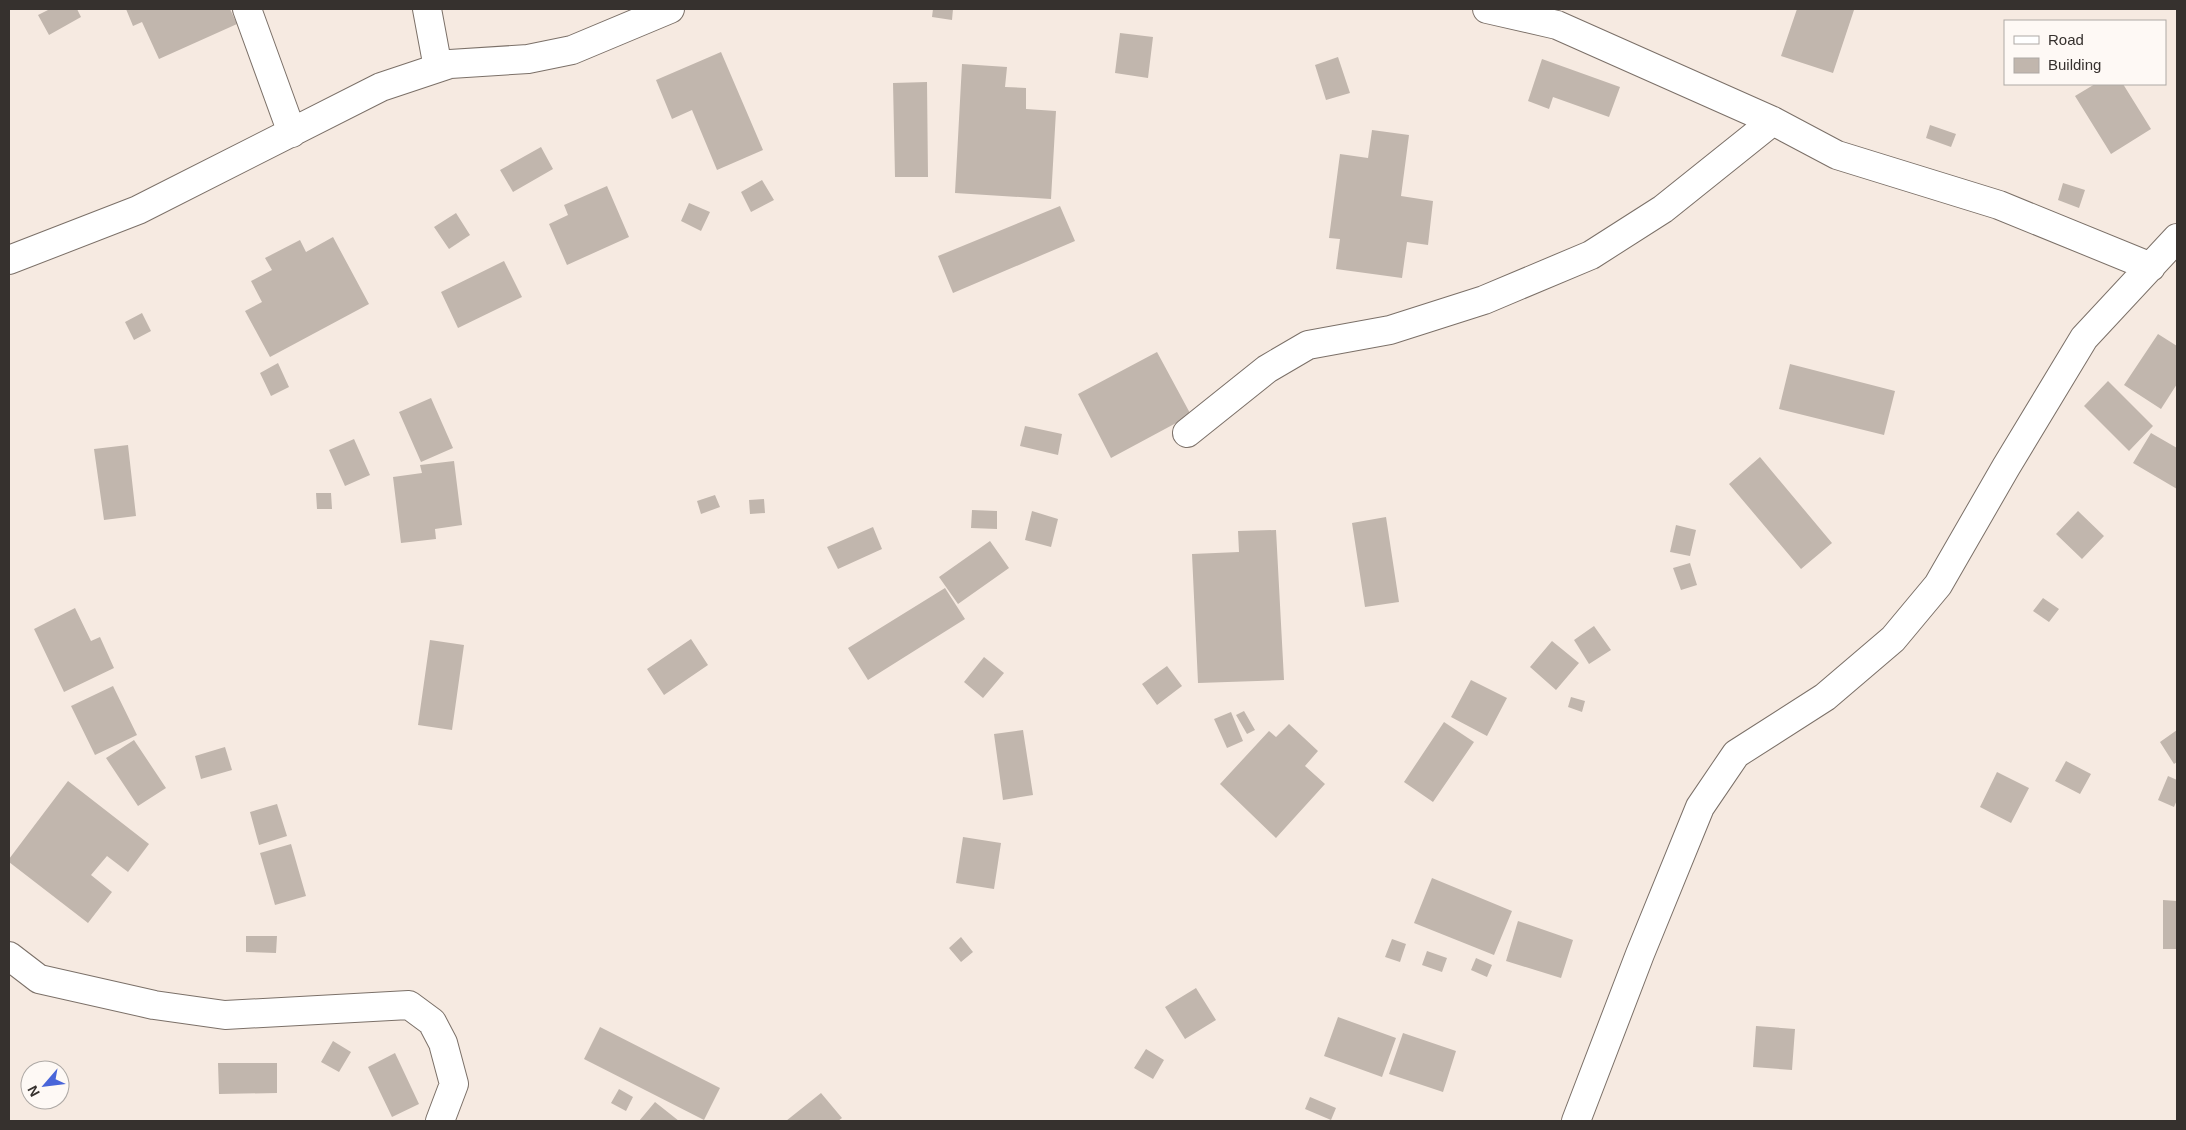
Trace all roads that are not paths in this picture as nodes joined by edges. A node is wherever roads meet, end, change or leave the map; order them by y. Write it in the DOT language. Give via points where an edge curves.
graph roads {
  1 [pos="247,9"];
  2 [pos="427,9"];
  3 [pos="1486,9"];
  4 [pos="660,11"];
  5 [pos="438,68"];
  6 [pos="1773,121"];
  7 [pos="292,133"];
  8 [pos="2177,238"];
  9 [pos="9,260"];
  10 [pos="2151,267"];
  11 [pos="1186,433"];
  12 [pos="9,956"];
  13 [pos="440,1121"];
  14 [pos="1576,1121"];
  1 -- 7 [label="street"];
  2 -- 5 [label="street"];
  3 -- 6 [label="street" via="1556,25"];
  4 -- 5 [label="street" via="572,50 528,59 450,64"];
  5 -- 7 [label="street" via="381,86"];
  6 -- 10 [label="street" via="1837,155 1999,205"];
  6 -- 11 [label="street" via="1663,209 1591,255 1484,300 1390,330 1308,345 1268,369"];
  7 -- 9 [label="street" via="138,210"];
  8 -- 10 [label="street"];
  10 -- 14 [label="street" via="2084,338 1938,585 1894,639 1825,697 1736,754 1700,807"];
  12 -- 13 [label="street" via="39,979 154,1005 225,1015 409,1005 432,1022 443,1043 454,1084"];
}
